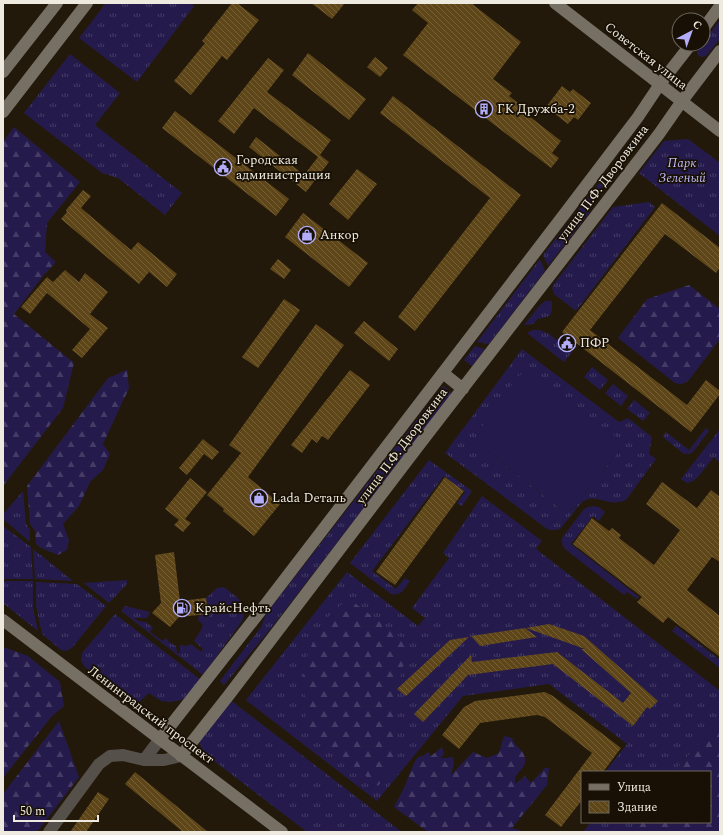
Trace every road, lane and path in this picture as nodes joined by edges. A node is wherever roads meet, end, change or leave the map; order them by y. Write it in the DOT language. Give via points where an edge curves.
graph roads {
  1 [pos="57,3"];
  2 [pos="87,3"];
  3 [pos="555,3"];
  4 [pos="720,6"];
  5 [pos="711,18"];
  6 [pos="720,51"];
  7 [pos="685,52"];
  8 [pos="3,72"];
  9 [pos="660,84"];
  10 [pos="682,101"];
  11 [pos="3,112"];
  12 [pos="720,131"];
  13 [pos="443,373"];
  14 [pos="463,389"];
  15 [pos="3,620"];
  16 [pos="160,739"];
  17 [pos="181,756"];
  18 [pos="144,760"];
  19 [pos="49,832"];
  20 [pos="282,832"];
  1 -- 8 [label="street"];
  2 -- 11 [label="street"];
  3 -- 9 [label="street, Советская улица"];
  4 -- 5 [label="street"];
  6 -- 10 [label="street, улица П.Ф. Дворовкина"];
  7 -- 9 [label="street, улица П.Ф. Дворовкина"];
  9 -- 10 [label="street, Советская улица"];
  9 -- 13 [label="street, улица П.Ф. Дворовкина" via="638,117"];
  10 -- 12 [label="street, Советская улица"];
  10 -- 14 [label="street, улица П.Ф. Дворовкина"];
  13 -- 14 [label="street, улица П.Ф. Дворовкина"];
  13 -- 16 [label="street, улица П.Ф. Дворовкина"];
  14 -- 17 [label="street, улица П.Ф. Дворовкина"];
  15 -- 16 [label="street, Ленинградский проспект"];
  16 -- 17 [label="street, Ленинградский проспект"];
  16 -- 18 [label="street, улица П.Ф. Дворовкина"];
  17 -- 18 [label="street" via="164,760"];
  17 -- 20 [label="street, Ленинградский проспект"];
  18 -- 19 [label="street" via="123,755 110,756 99,764"];
}
